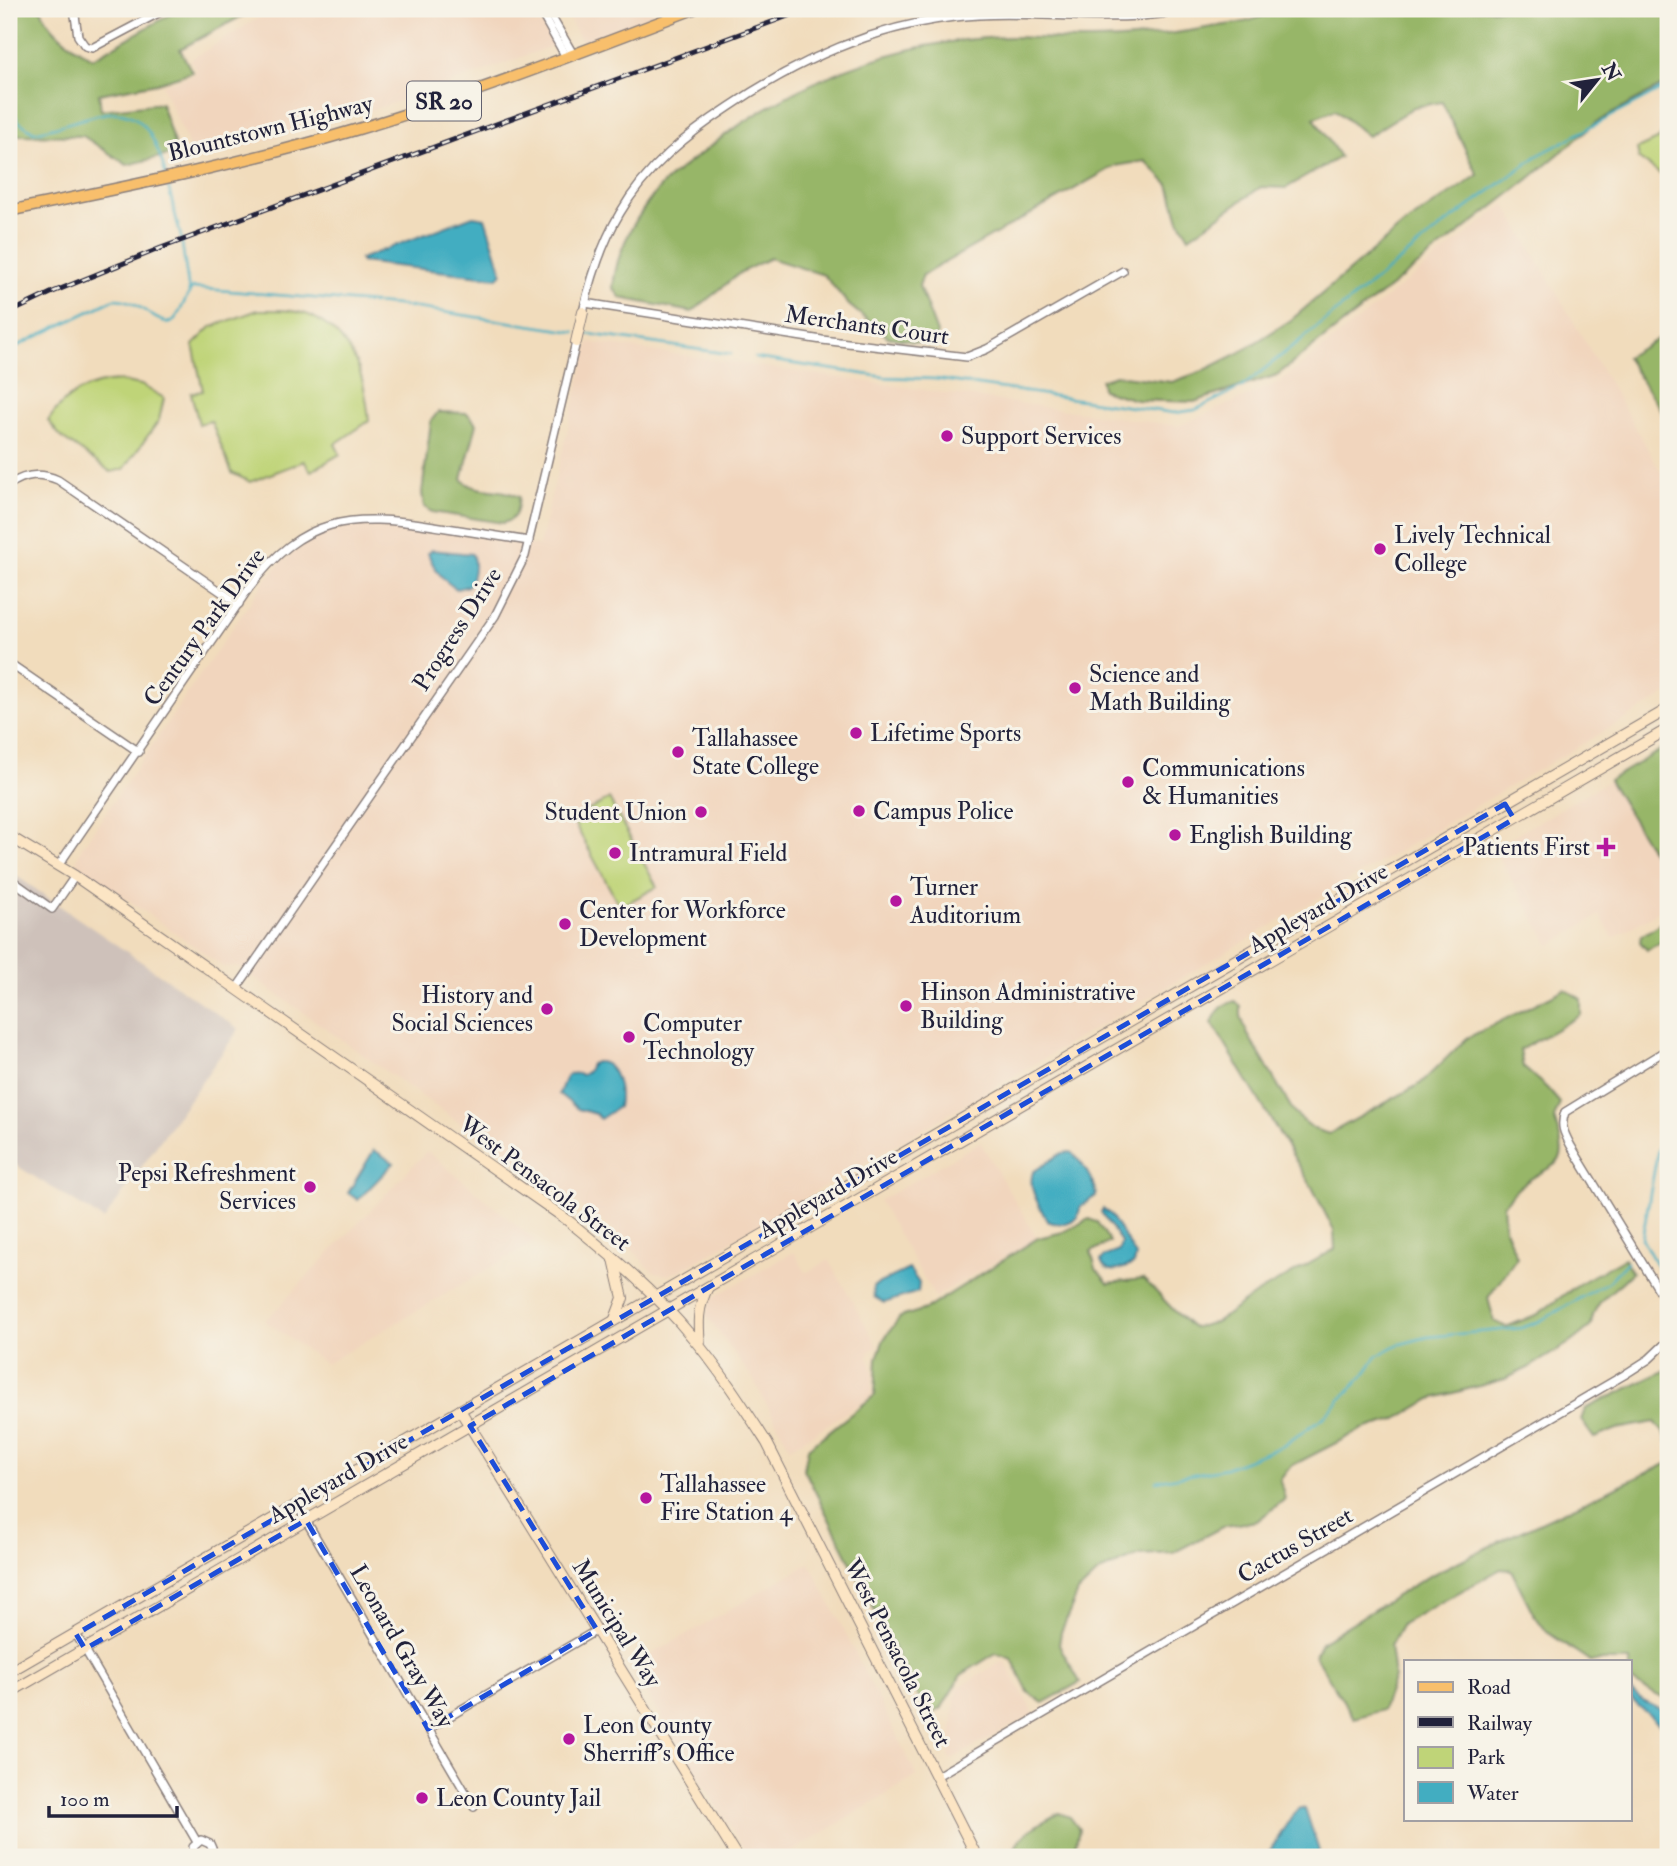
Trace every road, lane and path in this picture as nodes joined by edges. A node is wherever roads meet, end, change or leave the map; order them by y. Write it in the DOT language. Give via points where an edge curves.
graph roads {
  1 [pos="74,9"];
  2 [pos="539,9"];
  3 [pos="547,9"];
  4 [pos="694,9"];
  5 [pos="1190,9"];
  6 [pos="162,10"];
  7 [pos="570,55"];
  8 [pos="9,211"];
  9 [pos="1123,271"];
  10 [pos="584,308"];
  11 [pos="576,342"];
  12 [pos="9,485"];
  13 [pos="529,541"];
  14 [pos="239,604"];
  15 [pos="9,663"];
  16 [pos="1668,709"];
  17 [pos="1668,729"];
  18 [pos="139,752"];
  19 [pos="1506,804"];
  20 [pos="1514,819"];
  21 [pos="9,836"];
  22 [pos="58,866"];
  23 [pos="75,876"];
  24 [pos="9,877"];
  25 [pos="1309,918"];
  26 [pos="1317,933"];
  27 [pos="236,989"];
  28 [pos="1133,1020"];
  29 [pos="1142,1035"];
  30 [pos="1668,1049"];
  31 [pos="971,1114"];
  32 [pos="980,1129"];
  33 [pos="857,1180"];
  34 [pos="873,1191"];
  35 [pos="614,1259"];
  36 [pos="708,1286"];
  37 [pos="655,1296"];
  38 [pos="1668,1305"];
  39 [pos="668,1310"];
  40 [pos="614,1321"];
  41 [pos="1668,1341"];
  42 [pos="700,1347"];
  43 [pos="460,1410"];
  44 [pos="470,1426"];
  45 [pos="297,1505"];
  46 [pos="306,1520"];
  47 [pos="597,1630"];
  48 [pos="76,1633"];
  49 [pos="85,1649"];
  50 [pos="9,1672"];
  51 [pos="9,1693"];
  52 [pos="428,1729"];
  53 [pos="937,1776"];
  54 [pos="474,1807"];
  55 [pos="197,1842"];
  56 [pos="195,1857"];
  57 [pos="210,1857"];
  58 [pos="737,1857"];
  59 [pos="977,1857"];
  1 -- 6 [label="street" via="78,36 92,48"];
  2 -- 7 [label="street"];
  3 -- 7 [label="street"];
  4 -- 7 [label="main road, Blountstown Highway / SR 20"];
  5 -- 10 [label="street, Progress Drive" via="1127,18 978,15 926,22 835,47 770,79 683,139 637,187 606,242"];
  7 -- 8 [label="main road, Blountstown Highway / SR 20" via="357,130 188,173"];
  9 -- 10 [label="street, Merchants Court" via="967,357"];
  10 -- 11 [label="main road, Progress Drive"];
  11 -- 13 [label="street, Progress Drive"];
  12 -- 14 [label="street" via="37,474 58,480"];
  13 -- 14 [label="street, Century Park Drive" via="374,518 338,523 290,544 265,568"];
  13 -- 27 [label="street, Progress Drive" via="495,616"];
  14 -- 18 [label="street, Century Park Drive"];
  15 -- 18 [label="street"];
  16 -- 19 [label="main road, Appleyard Drive"];
  17 -- 20 [label="main road, Appleyard Drive"];
  18 -- 22 [label="street, Century Park Drive"];
  19 -- 20 [label="main road"];
  19 -- 25 [label="main road, Appleyard Drive"];
  20 -- 26 [label="main road, Appleyard Drive"];
  21 -- 22 [label="main road, West Pensacola Street"];
  22 -- 23 [label="main road, West Pensacola Street"];
  23 -- 24 [label="street" via="52,909"];
  23 -- 27 [label="main road, West Pensacola Street"];
  25 -- 26 [label="main road"];
  25 -- 28 [label="main road, Appleyard Drive"];
  26 -- 29 [label="main road, Appleyard Drive"];
  27 -- 35 [label="main road, West Pensacola Street" via="566,1219"];
  28 -- 29 [label="main road"];
  28 -- 31 [label="main road, Appleyard Drive"];
  29 -- 32 [label="main road, Appleyard Drive"];
  30 -- 38 [label="street" via="1572,1107 1561,1122"];
  31 -- 32 [label="main road"];
  31 -- 33 [label="main road, Appleyard Drive"];
  32 -- 34 [label="main road, Appleyard Drive"];
  33 -- 34 [label="main road"];
  33 -- 37 [label="main road, Appleyard Drive"];
  34 -- 36 [label="main road, Appleyard Drive"];
  35 -- 37 [label="main road, West Pensacola Street"];
  35 -- 40 [label="main road" via="623,1298"];
  36 -- 39 [label="main road, Appleyard Drive"];
  36 -- 42 [label="main road" via="697,1316"];
  37 -- 39 [label="main road, West Pensacola Street"];
  37 -- 40 [label="main road, Appleyard Drive"];
  39 -- 42 [label="main road, West Pensacola Street"];
  39 -- 44 [label="main road, Appleyard Drive"];
  40 -- 43 [label="main road, Appleyard Drive"];
  41 -- 53 [label="street, Cactus Street" via="1624,1375"];
  42 -- 53 [label="main road, West Pensacola Street" via="766,1443"];
  43 -- 44 [label="main road, Municipal Way"];
  43 -- 45 [label="main road, Appleyard Drive"];
  44 -- 46 [label="main road, Appleyard Drive"];
  44 -- 47 [label="main road, Municipal Way"];
  45 -- 46 [label="street, Leonard Gray Way"];
  45 -- 48 [label="main road, Appleyard Drive"];
  46 -- 49 [label="main road, Appleyard Drive"];
  46 -- 52 [label="street, Leonard Gray Way"];
  47 -- 52 [label="street"];
  47 -- 58 [label="main road, Municipal Way"];
  48 -- 49 [label="street"];
  48 -- 50 [label="main road, Appleyard Drive"];
  49 -- 51 [label="main road, Appleyard Drive"];
  49 -- 55 [label="street"];
  52 -- 54 [label="street, Leonard Gray Way"];
  53 -- 59 [label="main road, West Pensacola Street"];
  55 -- 56 [label="street" via="192,1851"];
  55 -- 57 [label="street" via="211,1844"];
}
